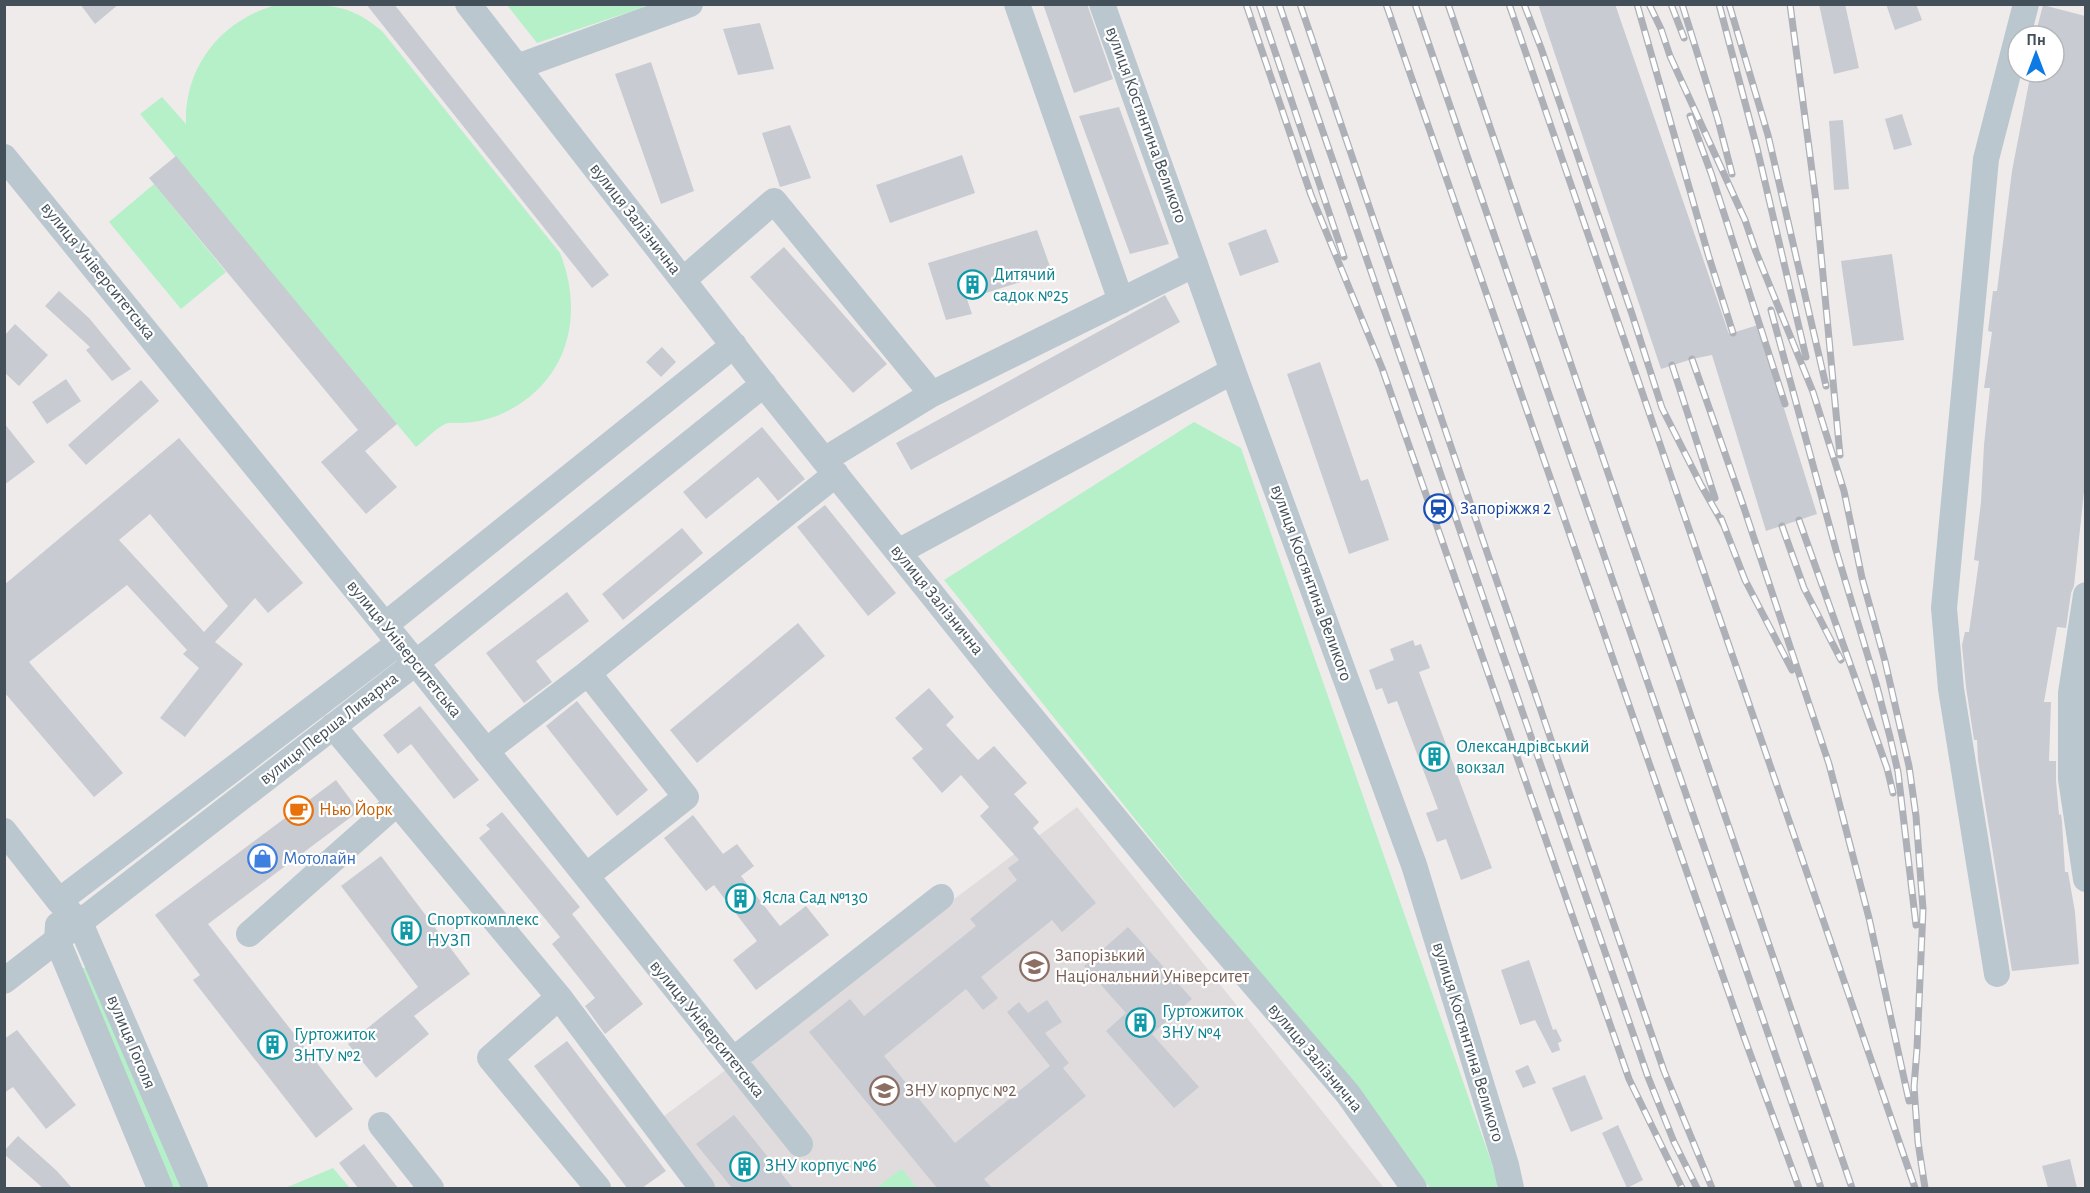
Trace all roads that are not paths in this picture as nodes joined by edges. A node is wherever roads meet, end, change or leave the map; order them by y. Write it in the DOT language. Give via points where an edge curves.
graph roads {
  1 [pos="468,4"];
  2 [pos="690,4"];
  3 [pos="1017,4"];
  4 [pos="1102,4"];
  5 [pos="2026,4"];
  6 [pos="517,67"];
  7 [pos="6,161"];
  8 [pos="1195,264"];
  9 [pos="683,280"];
  10 [pos="1121,301"];
  11 [pos="734,345"];
  12 [pos="1233,371"];
  13 [pos="764,384"];
  14 [pos="932,394"];
  15 [pos="830,467"];
  16 [pos="898,552"];
  17 [pos="2085,595"];
  18 [pos="385,625"];
  19 [pos="388,651"];
  20 [pos="415,662"];
  21 [pos="588,673"];
  22 [pos="333,726"];
  23 [pos="486,751"];
  24 [pos="2078,780"];
  25 [pos="397,803"];
  26 [pos="4,831"];
  27 [pos="586,876"];
  28 [pos="2085,879"];
  29 [pos="941,897"];
  30 [pos="58,901"];
  31 [pos="80,923"];
  32 [pos="249,934"];
  33 [pos="57,940"];
  34 [pos="1997,974"];
  35 [pos="4,981"];
  36 [pos="559,997"];
  37 [pos="733,1060"];
  38 [pos="381,1125"];
  39 [pos="800,1144"];
  40 [pos="1509,1177"];
  41 [pos="160,1188"];
  42 [pos="195,1188"];
  43 [pos="431,1188"];
  44 [pos="598,1188"];
  45 [pos="702,1188"];
  46 [pos="1414,1188"];
  1 -- 6 [label="street, вулиця Залізнична"];
  2 -- 6 [label="street"];
  3 -- 10 [label="street"];
  4 -- 8 [label="street, вулиця Костянтина Великого"];
  5 -- 34 [label="street" via="1986,159 1944,608 1951,689"];
  6 -- 9 [label="street, вулиця Залізнична"];
  7 -- 18 [label="street, вулиця Університетська"];
  8 -- 10 [label="street"];
  8 -- 12 [label="street, вулиця Костянтина Великого"];
  9 -- 11 [label="street, вулиця Залізнична"];
  9 -- 14 [label="street" via="774,201"];
  10 -- 14 [label="street"];
  11 -- 13 [label="street, вулиця Залізнична"];
  11 -- 18 [label="street"];
  12 -- 16 [label="street"];
  12 -- 40 [label="street, вулиця Костянтина Великого" via="1414,865"];
  13 -- 15 [label="street, вулиця Залізнична"];
  13 -- 20 [label="street, вулиця Перша Ливарна"];
  14 -- 15 [label="street"];
  15 -- 16 [label="street, вулиця Залізнична"];
  15 -- 21 [label="street"];
  16 -- 46 [label="street, вулиця Залізнична" via="1204,926 1348,1094"];
  17 -- 24 [label="street" via="2071,693"];
  18 -- 20 [label="street, вулиця Університетська"];
  19 -- 30 [label="street"];
  20 -- 22 [label="street, вулиця Перша Ливарна"];
  20 -- 23 [label="street, вулиця Університетська"];
  21 -- 23 [label="street"];
  21 -- 27 [label="street" via="686,797"];
  22 -- 25 [label="street"];
  22 -- 31 [label="street, вулиця Перша Ливарна"];
  23 -- 27 [label="street, вулиця Університетська"];
  24 -- 28 [label="street"];
  25 -- 32 [label="street"];
  25 -- 36 [label="street"];
  26 -- 30 [label="street, вулиця Гоголя"];
  27 -- 37 [label="street, вулиця Університетська"];
  29 -- 37 [label="street"];
  30 -- 31 [label="street, вулиця Гоголя"];
  30 -- 33 [label="street, вулиця Гоголя"];
  31 -- 33 [label="street, вулиця Перша Ливарна"];
  31 -- 42 [label="street, вулиця Гоголя"];
  33 -- 35 [label="street, вулиця Перша Ливарна"];
  33 -- 41 [label="street, вулиця Гоголя"];
  36 -- 44 [label="street" via="490,1058"];
  36 -- 45 [label="street"];
  37 -- 39 [label="street, вулиця Університетська"];
  38 -- 43 [label="street"];
}
